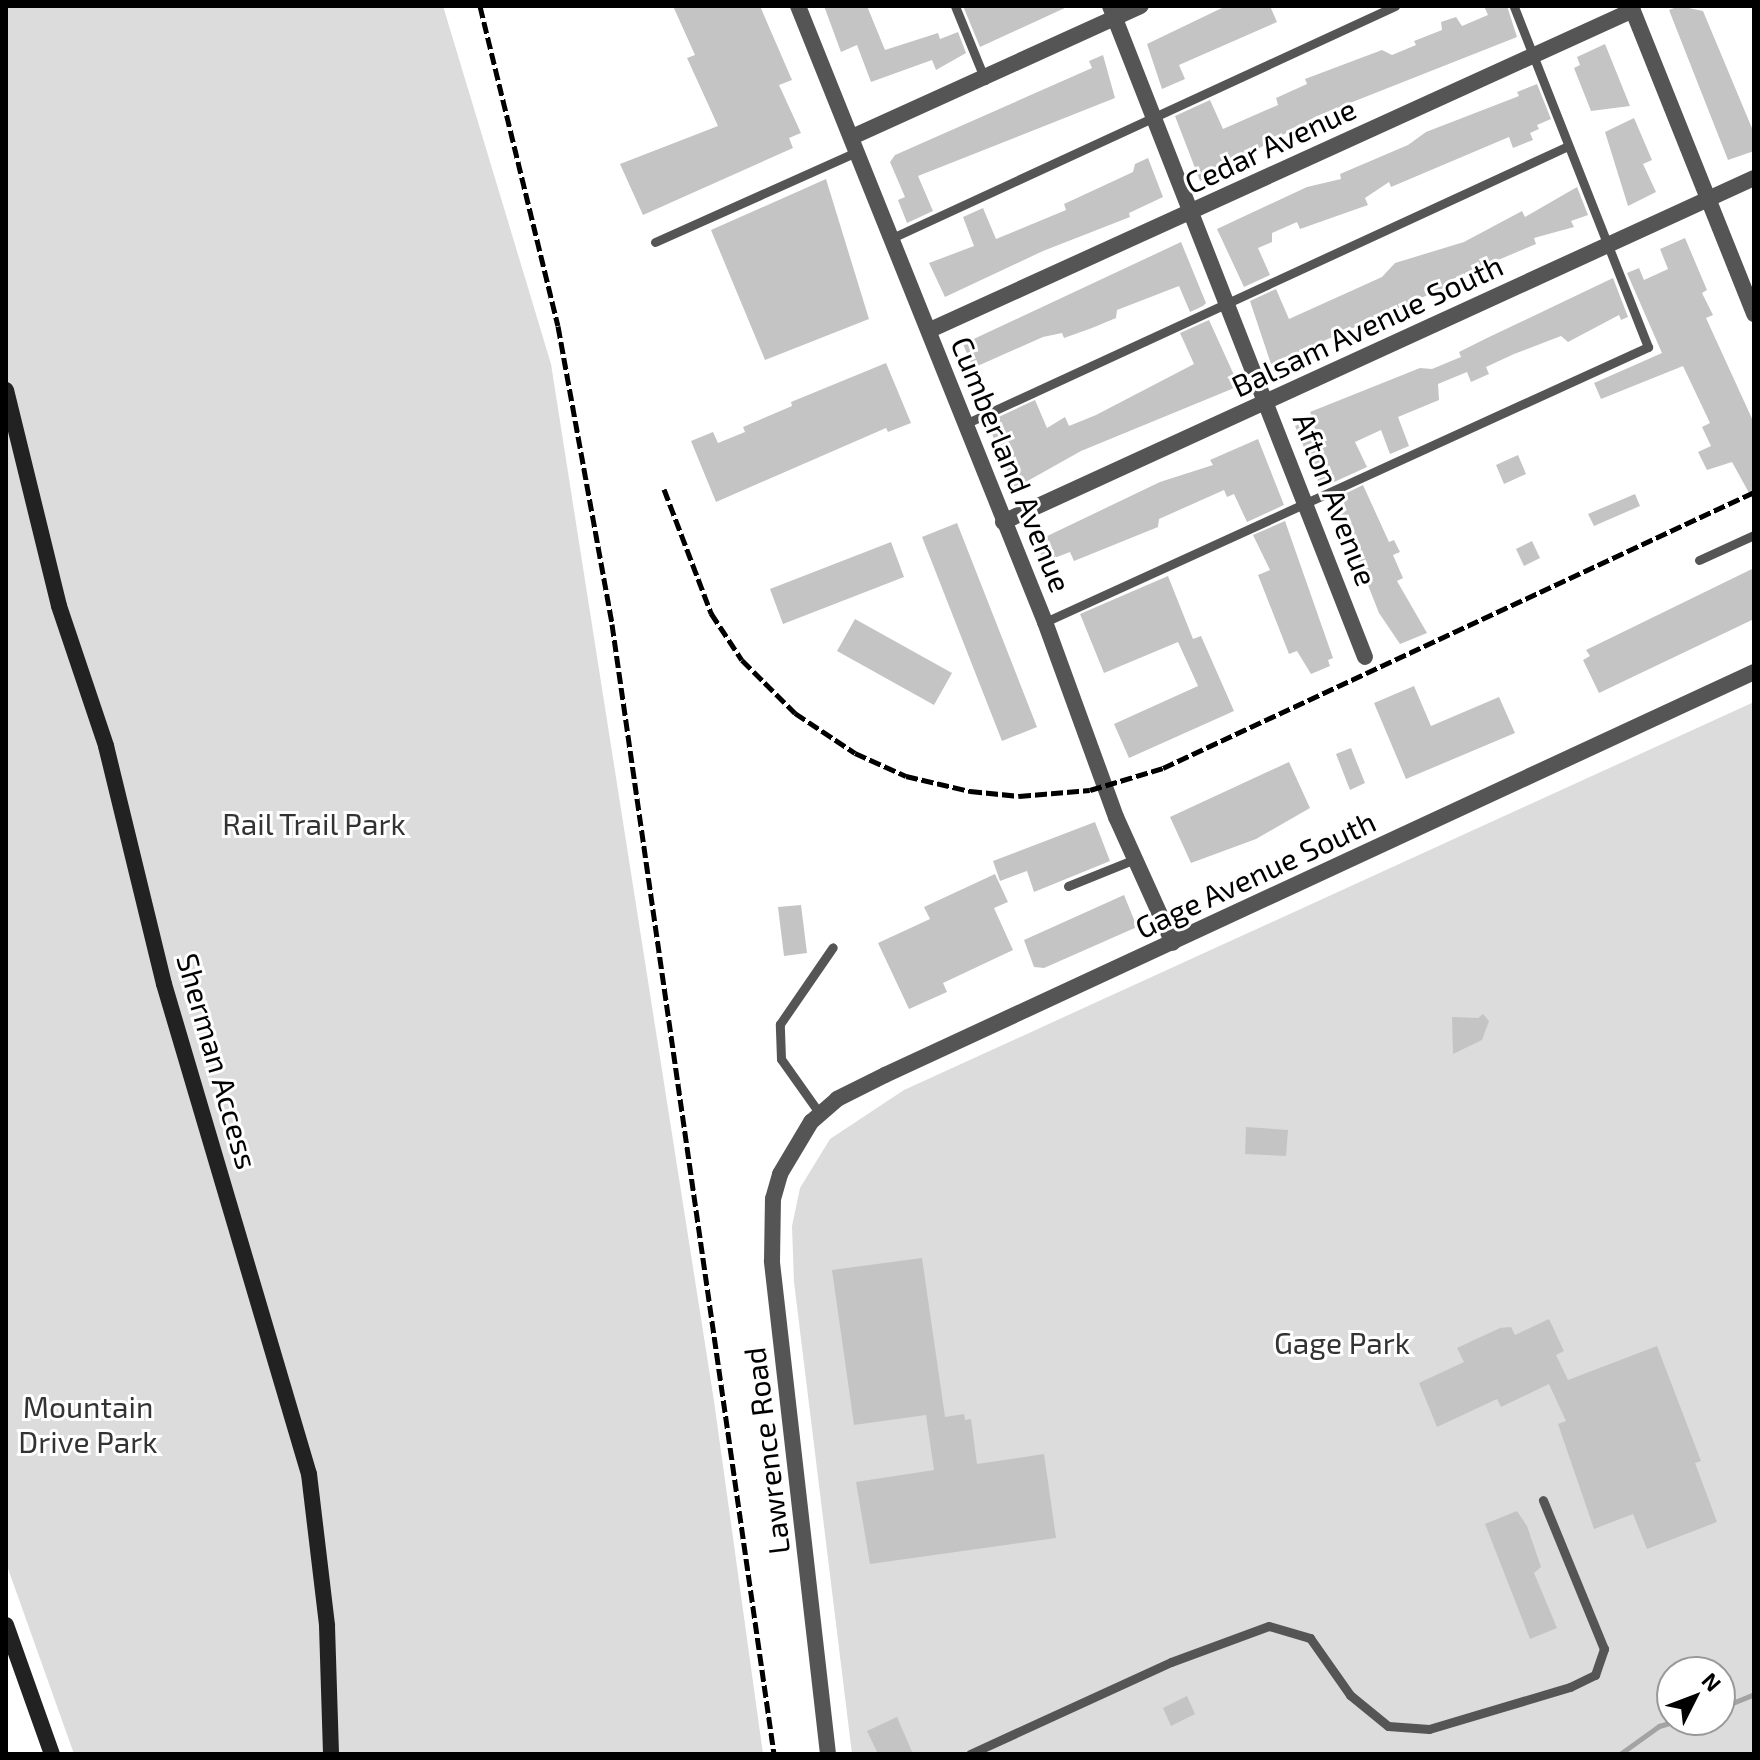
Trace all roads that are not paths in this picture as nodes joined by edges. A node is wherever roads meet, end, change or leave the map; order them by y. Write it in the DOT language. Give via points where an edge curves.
graph roads {
  1 [pos="798,6"];
  2 [pos="955,6"];
  3 [pos="1141,6"];
  4 [pos="1395,6"];
  5 [pos="1514,6"];
  6 [pos="1632,8"];
  7 [pos="1113,12"];
  8 [pos="1532,56"];
  9 [pos="985,80"];
  10 [pos="1155,117"];
  11 [pos="855,144"];
  12 [pos="1568,146"];
  13 [pos="1754,178"];
  14 [pos="1708,199"];
  15 [pos="1192,212"];
  16 [pos="892,238"];
  17 [pos="655,242"];
  18 [pos="1607,246"];
  19 [pos="1228,302"];
  20 [pos="1754,314"];
  21 [pos="930,330"];
  22 [pos="6,390"];
  23 [pos="1268,401"];
  24 [pos="965,424"];
  25 [pos="1308,500"];
  26 [pos="1003,522"];
  27 [pos="1754,535"];
  28 [pos="1699,560"];
  29 [pos="1045,622"];
  30 [pos="1365,657"];
  31 [pos="1754,672"];
  32 [pos="1135,859"];
  33 [pos="1068,886"];
  34 [pos="1173,943"];
  35 [pos="833,947"];
  36 [pos="820,1114"];
  37 [pos="795,1146"];
  38 [pos="1543,1500"];
  39 [pos="6,1625"];
  40 [pos="52,1754"];
  41 [pos="331,1754"];
  42 [pos="828,1754"];
  43 [pos="970,1754"];
  1 -- 11 [label="street, Cumberland Avenue"];
  2 -- 9 [label="lane"];
  3 -- 7 [label="street"];
  4 -- 10 [label="lane"];
  5 -- 8 [label="lane"];
  6 -- 8 [label="street, Cedar Avenue"];
  6 -- 14 [label="street"];
  7 -- 9 [label="street"];
  7 -- 10 [label="street, Afton Avenue"];
  8 -- 12 [label="lane"];
  8 -- 15 [label="street, Cedar Avenue"];
  9 -- 11 [label="street"];
  10 -- 15 [label="street, Afton Avenue"];
  10 -- 16 [label="lane"];
  11 -- 16 [label="street, Cumberland Avenue"];
  11 -- 17 [label="lane"];
  12 -- 18 [label="lane"];
  12 -- 19 [label="lane"];
  13 -- 14 [label="street, Balsam Avenue South"];
  14 -- 18 [label="street, Balsam Avenue South"];
  14 -- 20 [label="street"];
  15 -- 19 [label="street, Afton Avenue"];
  15 -- 21 [label="street, Cedar Avenue"];
  16 -- 21 [label="street, Cumberland Avenue"];
  18 -- 23 [label="street, Balsam Avenue South"];
  18 -- 25 [label="lane" via="1648,347"];
  19 -- 23 [label="street, Afton Avenue"];
  19 -- 24 [label="lane"];
  21 -- 24 [label="street, Cumberland Avenue"];
  22 -- 41 [label="main road, Sherman Access" via="59,606 103,733 164,984 309,1474 327,1626"];
  23 -- 25 [label="street, Afton Avenue"];
  23 -- 26 [label="street, Balsam Avenue South"];
  24 -- 26 [label="street, Cumberland Avenue"];
  25 -- 29 [label="lane"];
  25 -- 30 [label="street, Afton Avenue"];
  26 -- 29 [label="street, Cumberland Avenue"];
  27 -- 28 [label="lane"];
  29 -- 32 [label="street, Cumberland Avenue"];
  31 -- 34 [label="street, Gage Avenue South"];
  32 -- 33 [label="lane"];
  32 -- 34 [label="street, Cumberland Avenue"];
  34 -- 36 [label="street, Gage Avenue South" via="885,1075"];
  35 -- 36 [label="lane" via="780,1024 781,1059"];
  36 -- 37 [label="street, Gage Avenue South"];
  37 -- 42 [label="street, Lawrence Road" via="773,1199 772,1261"];
  38 -- 43 [label="lane" via="1604,1649 1595,1675 1570,1687 1429,1729 1388,1726 1350,1695 1310,1638 1269,1626 1171,1662"];
  39 -- 40 [label="main road"];
}
